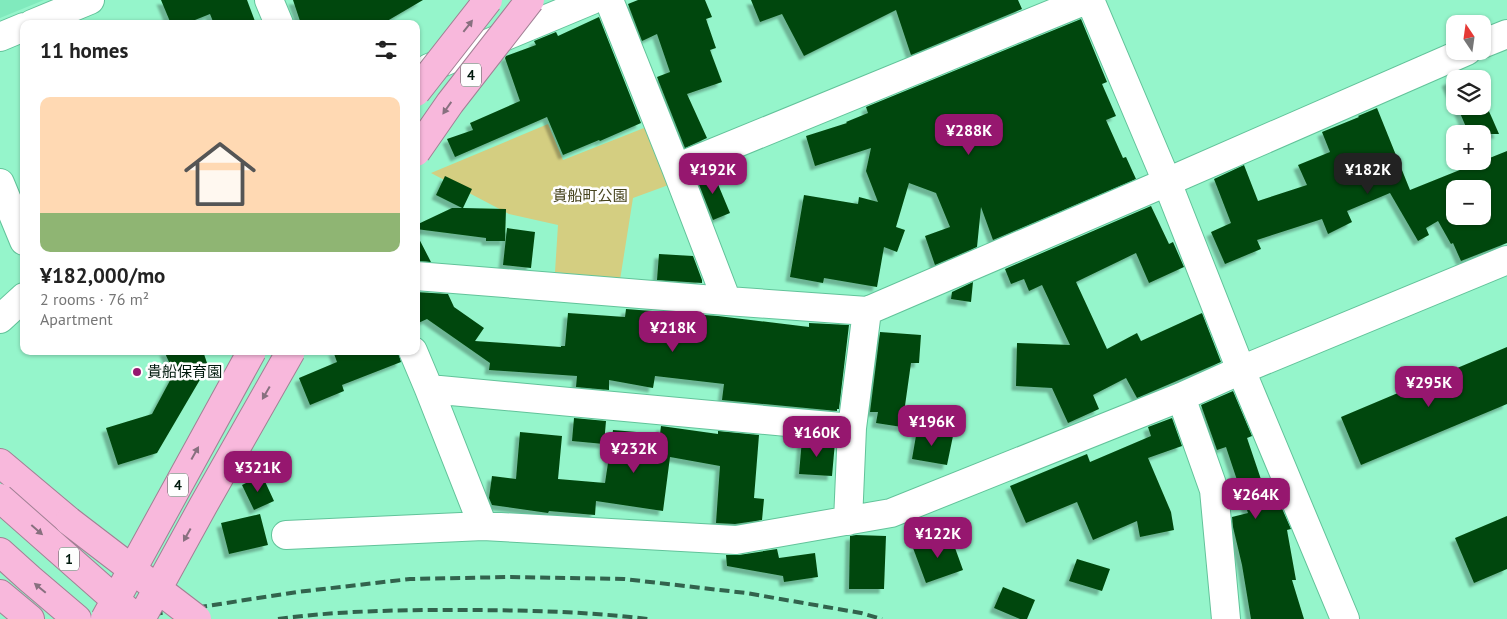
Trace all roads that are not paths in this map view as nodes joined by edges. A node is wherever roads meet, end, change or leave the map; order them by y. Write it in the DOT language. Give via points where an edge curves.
graph roads {
  1 [pos="90,0"];
  2 [pos="269,0"];
  3 [pos="488,0"];
  4 [pos="530,0"];
  5 [pos="592,0"];
  6 [pos="609,0"];
  7 [pos="1088,0"];
  8 [pos="42,20"];
  9 [pos="277,20"];
  10 [pos="20,29"];
  11 [pos="1507,34"];
  12 [pos="0,37"];
  13 [pos="1491,40"];
  14 [pos="1446,60"];
  15 [pos="420,71"];
  16 [pos="420,87"];
  17 [pos="420,146"];
  18 [pos="676,168"];
  19 [pos="1167,182"];
  20 [pos="0,183"];
  21 [pos="20,230"];
  22 [pos="1507,260"];
  23 [pos="420,276"];
  24 [pos="20,301"];
  25 [pos="727,301"];
  26 [pos="867,311"];
  27 [pos="0,319"];
  28 [pos="250,355"];
  29 [pos="289,355"];
  30 [pos="415,355"];
  31 [pos="1242,370"];
  32 [pos="429,388"];
  33 [pos="1181,397"];
  34 [pos="852,428"];
  35 [pos="0,463"];
  36 [pos="0,498"];
  37 [pos="69,521"];
  38 [pos="848,521"];
  39 [pos="482,526"];
  40 [pos="286,535"];
  41 [pos="0,552"];
  42 [pos="0,593"];
  43 [pos="23,619"];
  44 [pos="30,619"];
  45 [pos="77,619"];
  46 [pos="105,619"];
  47 [pos="137,619"];
  48 [pos="141,619"];
  49 [pos="180,619"];
  50 [pos="196,619"];
  51 [pos="1226,619"];
  52 [pos="1344,619"];
  1 -- 8 [label="street"];
  2 -- 9 [label="street"];
  16 -- 3 [label="highway, 4, one-way, bridge"];
  4 -- 17 [label="highway, 4, one-way, bridge"];
  5 -- 15 [label="street"];
  6 -- 18 [label="street"];
  7 -- 18 [label="street"];
  7 -- 19 [label="street"];
  10 -- 12 [label="street"];
  11 -- 13 [label="street"];
  14 -- 19 [label="street"];
  18 -- 25 [label="street"];
  19 -- 26 [label="street"];
  19 -- 31 [label="street"];
  20 -- 21 [label="street"];
  22 -- 31 [label="street"];
  23 -- 25 [label="street"];
  24 -- 27 [label="street"];
  25 -- 26 [label="street"];
  26 -- 34 [label="street"];
  46 -- 28 [label="highway, 4, one-way, bridge"];
  29 -- 48 [label="highway, 4, one-way, bridge"];
  30 -- 32 [label="street"];
  31 -- 33 [label="street"];
  31 -- 52 [label="street"];
  32 -- 34 [label="street"];
  32 -- 39 [label="street"];
  33 -- 38 [label="street" via="891,513"];
  33 -- 51 [label="street" via="1214,490"];
  34 -- 38 [label="street"];
  35 -- 37 [label="highway"];
  36 -- 47 [label="highway, 1, one-way, bridge"];
  37 -- 49 [label="highway, bridge"];
  37 -- 50 [label="highway, bridge"];
  38 -- 39 [label="street" via="736,540"];
  39 -- 40 [label="street"];
  45 -- 41 [label="highway, one-way"];
  42 -- 43 [label="highway"];
  42 -- 44 [label="highway"];
}
